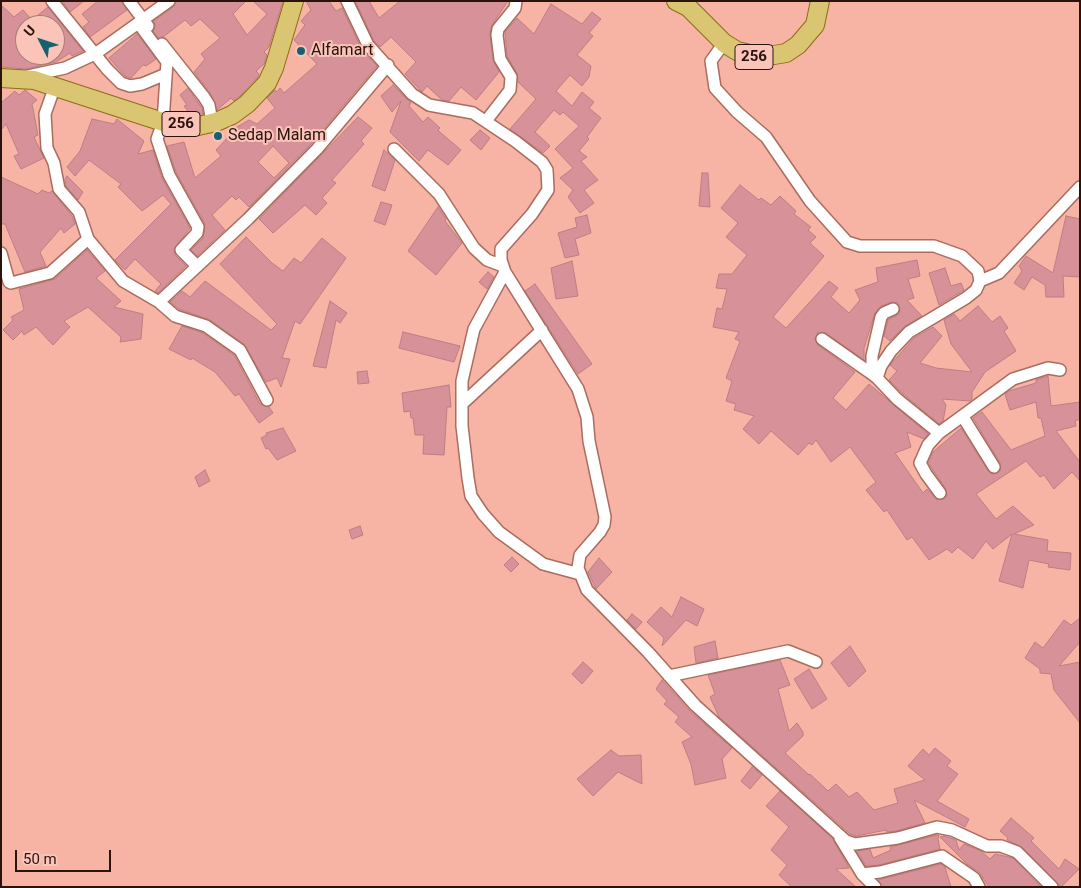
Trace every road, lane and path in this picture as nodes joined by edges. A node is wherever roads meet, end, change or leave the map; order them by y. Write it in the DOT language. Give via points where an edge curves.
graph roads {
  1 [pos="52,1"];
  2 [pos="129,1"];
  3 [pos="169,1"];
  4 [pos="294,1"];
  5 [pos="348,1"];
  6 [pos="516,1"];
  7 [pos="676,1"];
  8 [pos="820,1"];
  9 [pos="142,22"];
  10 [pos="724,43"];
  11 [pos="95,54"];
  12 [pos="388,65"];
  13 [pos="166,74"];
  14 [pos="1,78"];
  15 [pos="22,78"];
  16 [pos="55,86"];
  17 [pos="486,121"];
  18 [pos="163,122"];
  19 [pos="212,122"];
  20 [pos="394,149"];
  21 [pos="1080,187"];
  22 [pos="88,239"];
  23 [pos="1,253"];
  24 [pos="197,266"];
  25 [pos="504,269"];
  26 [pos="980,281"];
  27 [pos="159,302"];
  28 [pos="893,309"];
  29 [pos="542,330"];
  30 [pos="822,339"];
  31 [pos="1060,370"];
  32 [pos="875,376"];
  33 [pos="267,400"];
  34 [pos="462,404"];
  35 [pos="963,417"];
  36 [pos="939,433"];
  37 [pos="994,468"];
  38 [pos="940,493"];
  39 [pos="580,574"];
  40 [pos="816,662"];
  41 [pos="669,676"];
  42 [pos="836,833"];
  43 [pos="862,874"];
  44 [pos="875,887"];
  45 [pos="979,887"];
  46 [pos="1052,887"];
  1 -- 11 [label="street"];
  2 -- 9 [label="street"];
  3 -- 9 [label="street"];
  4 -- 19 [label="main road, 256" via="267,83 232,115"];
  5 -- 12 [label="street" via="368,45"];
  6 -- 17 [label="street" via="515,8 496,35 500,59 511,77 510,90"];
  7 -- 10 [label="main road, 256" via="688,6"];
  8 -- 10 [label="main road, 256" via="818,16 807,36 786,53 774,57 751,56"];
  9 -- 11 [label="street"];
  9 -- 13 [label="street" via="166,62"];
  9 -- 19 [label="street" via="204,97"];
  10 -- 26 [label="street" via="711,61 715,88 766,137 788,172 835,231 847,242 860,246 934,246 952,252 978,271"];
  11 -- 13 [label="street" via="121,82 130,86"];
  11 -- 15 [label="street" via="65,68"];
  12 -- 17 [label="street" via="412,94 429,105 473,113"];
  12 -- 24 [label="street" via="317,149"];
  13 -- 18 [label="street"];
  14 -- 15 [label="main road, 256"];
  15 -- 16 [label="main road, 256"];
  16 -- 18 [label="main road, 256"];
  16 -- 22 [label="street" via="45,114 47,148 59,188 79,212"];
  17 -- 25 [label="street" via="542,162 547,170 548,190 540,204 501,249"];
  18 -- 19 [label="main road, 256" via="198,126"];
  18 -- 24 [label="street" via="156,136 160,153 178,193 198,226 197,233 181,250"];
  20 -- 25 [label="street" via="439,194 474,248"];
  21 -- 26 [label="street" via="999,273"];
  22 -- 23 [label="street" via="50,273 11,283"];
  22 -- 27 [label="street" via="123,281"];
  24 -- 27 [label="street"];
  25 -- 29 [label="street"];
  25 -- 34 [label="street" via="474,329 462,380"];
  26 -- 32 [label="street" via="976,290 966,298 909,332 891,351"];
  27 -- 33 [label="street" via="175,316 206,326 240,350"];
  28 -- 32 [label="street" via="881,317 872,356"];
  29 -- 34 [label="street"];
  29 -- 39 [label="street" via="578,389 587,417 605,517 600,532 580,555"];
  30 -- 32 [label="street"];
  31 -- 35 [label="street" via="1048,368 1013,379"];
  32 -- 36 [label="street" via="897,399"];
  34 -- 39 [label="street" via="471,496 483,514 499,532 532,558"];
  35 -- 36 [label="street"];
  35 -- 37 [label="street"];
  36 -- 38 [label="street" via="928,445 920,463"];
  39 -- 41 [label="street" via="587,590"];
  40 -- 41 [label="street" via="788,651"];
  41 -- 42 [label="street" via="694,705"];
  42 -- 43 [label="street"];
  42 -- 46 [label="street" via="855,844 898,838 937,827 952,830 987,846 1001,846 1016,852"];
  43 -- 44 [label="street"];
  43 -- 45 [label="street" via="942,856 974,878"];
}
